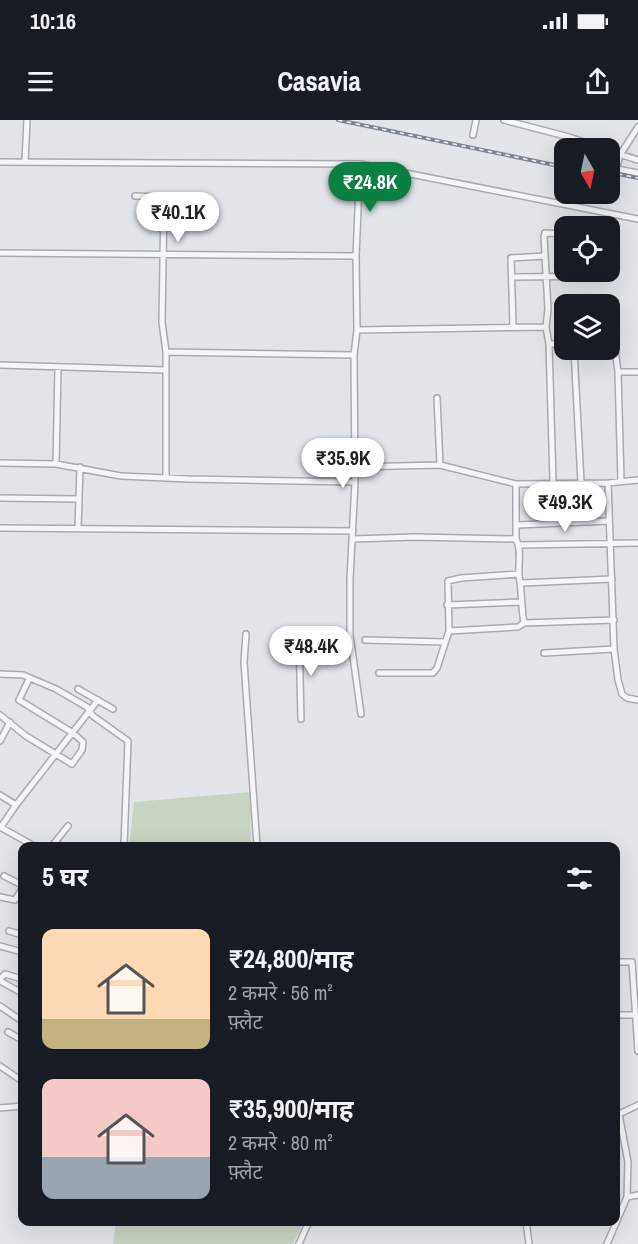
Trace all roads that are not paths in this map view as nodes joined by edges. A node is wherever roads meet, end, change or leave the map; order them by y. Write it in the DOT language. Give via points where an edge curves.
graph roads {
  1 [pos="27,120"];
  2 [pos="476,120"];
  3 [pos="504,120"];
  4 [pos="638,128"];
  5 [pos="473,135"];
  6 [pos="572,138"];
  7 [pos="620,155"];
  8 [pos="638,160"];
  9 [pos="0,162"];
  10 [pos="25,162"];
  11 [pos="360,164"];
  12 [pos="620,169"];
  13 [pos="638,173"];
  14 [pos="135,196"];
  15 [pos="638,219"];
  16 [pos="554,233"];
  17 [pos="0,253"];
  18 [pos="163,254"];
  19 [pos="356,256"];
  20 [pos="545,256"];
  21 [pos="547,277"];
  22 [pos="554,277"];
  23 [pos="513,278"];
  24 [pos="513,327"];
  25 [pos="546,327"];
  26 [pos="357,330"];
  27 [pos="549,344"];
  28 [pos="554,344"];
  29 [pos="166,352"];
  30 [pos="354,355"];
  31 [pos="575,360"];
  32 [pos="616,360"];
  33 [pos="0,365"];
  34 [pos="58,367"];
  35 [pos="165,370"];
  36 [pos="618,372"];
  37 [pos="638,372"];
  38 [pos="437,398"];
  39 [pos="0,463"];
  40 [pos="56,464"];
  41 [pos="440,465"];
  42 [pos="80,467"];
  43 [pos="355,467"];
  44 [pos="166,478"];
  45 [pos="638,480"];
  46 [pos="621,481"];
  47 [pos="553,482"];
  48 [pos="581,482"];
  49 [pos="355,483"];
  50 [pos="608,483"];
  51 [pos="516,484"];
  52 [pos="0,498"];
  53 [pos="78,499"];
  54 [pos="609,521"];
  55 [pos="517,525"];
  56 [pos="0,528"];
  57 [pos="78,529"];
  58 [pos="353,531"];
  59 [pos="353,539"];
  60 [pos="516,539"];
  61 [pos="611,543"];
  62 [pos="638,543"];
  63 [pos="519,545"];
  64 [pos="519,574"];
  65 [pos="612,579"];
  66 [pos="522,583"];
  67 [pos="520,602"];
  68 [pos="447,605"];
  69 [pos="614,620"];
  70 [pos="524,623"];
  71 [pos="449,631"];
  72 [pos="246,634"];
  73 [pos="298,636"];
  74 [pos="365,640"];
  75 [pos="445,642"];
  76 [pos="614,649"];
  77 [pos="544,653"];
  78 [pos="379,673"];
  79 [pos="0,674"];
  80 [pos="29,679"];
  81 [pos="78,689"];
  82 [pos="98,700"];
  83 [pos="638,700"];
  84 [pos="113,709"];
  85 [pos="90,711"];
  86 [pos="361,714"];
  87 [pos="0,716"];
  88 [pos="301,719"];
  89 [pos="10,722"];
  90 [pos="73,733"];
  91 [pos="0,741"];
  92 [pos="56,755"];
  93 [pos="0,795"];
  94 [pos="16,805"];
  95 [pos="68,826"];
  96 [pos="1,827"];
  97 [pos="27,842"];
  98 [pos="55,842"];
  99 [pos="124,842"];
  100 [pos="257,842"];
  101 [pos="4,876"];
  102 [pos="18,883"];
  103 [pos="18,895"];
  104 [pos="0,897"];
  105 [pos="9,931"];
  106 [pos="18,934"];
  107 [pos="1,946"];
  108 [pos="18,951"];
  109 [pos="0,954"];
  110 [pos="635,961"];
  111 [pos="620,962"];
  112 [pos="18,978"];
  113 [pos="0,980"];
  114 [pos="18,991"];
  115 [pos="0,1006"];
  116 [pos="620,1015"];
  117 [pos="634,1016"];
  118 [pos="18,1018"];
  119 [pos="8,1032"];
  120 [pos="18,1038"];
  121 [pos="638,1051"];
  122 [pos="0,1066"];
  123 [pos="18,1078"];
  124 [pos="638,1105"];
  125 [pos="18,1106"];
  126 [pos="0,1108"];
  127 [pos="620,1114"];
  128 [pos="620,1128"];
  129 [pos="638,1195"];
  130 [pos="627,1197"];
  131 [pos="620,1213"];
  132 [pos="307,1226"];
  133 [pos="527,1226"];
  134 [pos="615,1226"];
  135 [pos="299,1244"];
  136 [pos="530,1244"];
  137 [pos="607,1244"];
  1 -- 10 [label="street"];
  2 -- 5 [label="street"];
  3 -- 6 [label="street"];
  4 -- 7 [label="street"];
  7 -- 8 [label="street"];
  9 -- 10 [label="street"];
  10 -- 11 [label="street"];
  11 -- 15 [label="street"];
  11 -- 19 [label="street"];
  12 -- 13 [label="street"];
  14 -- 18 [label="street" via="163,197"];
  16 -- 20 [label="street" via="545,233"];
  17 -- 18 [label="street"];
  18 -- 19 [label="street"];
  18 -- 29 [label="street" via="162,322"];
  19 -- 26 [label="street"];
  20 -- 21 [label="street"];
  20 -- 23 [label="street" via="511,258"];
  21 -- 22 [label="street"];
  21 -- 23 [label="street"];
  21 -- 25 [label="street"];
  23 -- 24 [label="street"];
  24 -- 25 [label="street"];
  24 -- 26 [label="street"];
  25 -- 27 [label="street"];
  26 -- 30 [label="street"];
  27 -- 28 [label="street"];
  27 -- 47 [label="street"];
  29 -- 30 [label="street"];
  29 -- 35 [label="street"];
  30 -- 43 [label="street"];
  31 -- 48 [label="street"];
  32 -- 36 [label="street"];
  33 -- 34 [label="street"];
  34 -- 35 [label="street"];
  34 -- 40 [label="street"];
  35 -- 44 [label="street"];
  36 -- 37 [label="street"];
  36 -- 46 [label="street"];
  38 -- 41 [label="street"];
  39 -- 40 [label="street"];
  40 -- 42 [label="street"];
  41 -- 43 [label="street"];
  41 -- 51 [label="street"];
  42 -- 44 [label="street" via="121,476"];
  42 -- 53 [label="street"];
  43 -- 49 [label="street"];
  44 -- 49 [label="street"];
  45 -- 46 [label="street"];
  46 -- 50 [label="street"];
  47 -- 48 [label="street"];
  47 -- 51 [label="street"];
  48 -- 50 [label="street"];
  49 -- 58 [label="street"];
  50 -- 54 [label="street"];
  51 -- 55 [label="street"];
  52 -- 53 [label="street"];
  53 -- 57 [label="street"];
  54 -- 55 [label="street"];
  54 -- 61 [label="street"];
  55 -- 60 [label="street"];
  56 -- 57 [label="street"];
  57 -- 58 [label="street"];
  58 -- 59 [label="street"];
  59 -- 60 [label="street"];
  59 -- 86 [label="street" via="350,635"];
  60 -- 63 [label="street"];
  61 -- 62 [label="street"];
  61 -- 63 [label="street"];
  61 -- 65 [label="street"];
  63 -- 64 [label="street"];
  64 -- 66 [label="street"];
  64 -- 68 [label="street" via="450,579"];
  65 -- 66 [label="street"];
  65 -- 69 [label="street"];
  66 -- 67 [label="street"];
  67 -- 68 [label="street"];
  67 -- 70 [label="street"];
  68 -- 71 [label="street"];
  69 -- 70 [label="street"];
  69 -- 76 [label="street"];
  70 -- 71 [label="street" via="518,627"];
  71 -- 75 [label="street"];
  72 -- 100 [label="street" via="244,662"];
  73 -- 88 [label="street"];
  74 -- 75 [label="street"];
  75 -- 78 [label="street" via="433,673"];
  76 -- 77 [label="street"];
  76 -- 83 [label="street" via="622,694"];
  79 -- 80 [label="street"];
  80 -- 85 [label="street" via="57,689"];
  80 -- 90 [label="street" via="20,700"];
  81 -- 82 [label="street"];
  82 -- 84 [label="street"];
  82 -- 85 [label="street"];
  85 -- 90 [label="street"];
  85 -- 99 [label="street" via="128,741"];
  87 -- 89 [label="street"];
  89 -- 91 [label="street"];
  89 -- 92 [label="street"];
  90 -- 92 [label="street"];
  90 -- 92 [label="street" via="84,746 72,764"];
  92 -- 94 [label="street"];
  93 -- 94 [label="street"];
  94 -- 96 [label="street"];
  95 -- 98 [label="street"];
  96 -- 97 [label="street"];
  101 -- 102 [label="street"];
  103 -- 104 [label="street" via="15,900"];
  105 -- 106 [label="street"];
  107 -- 108 [label="street"];
  107 -- 109 [label="street"];
  110 -- 111 [label="street"];
  110 -- 117 [label="street"];
  112 -- 113 [label="street" via="5,974"];
  113 -- 114 [label="street"];
  115 -- 118 [label="street"];
  116 -- 117 [label="street"];
  117 -- 121 [label="street"];
  119 -- 120 [label="street"];
  122 -- 123 [label="street"];
  124 -- 127 [label="street"];
  125 -- 126 [label="street"];
  128 -- 130 [label="street" via="628,1162"];
  129 -- 130 [label="street"];
  130 -- 131 [label="street"];
  132 -- 135 [label="street"];
  133 -- 136 [label="street"];
  134 -- 137 [label="street"];
}
